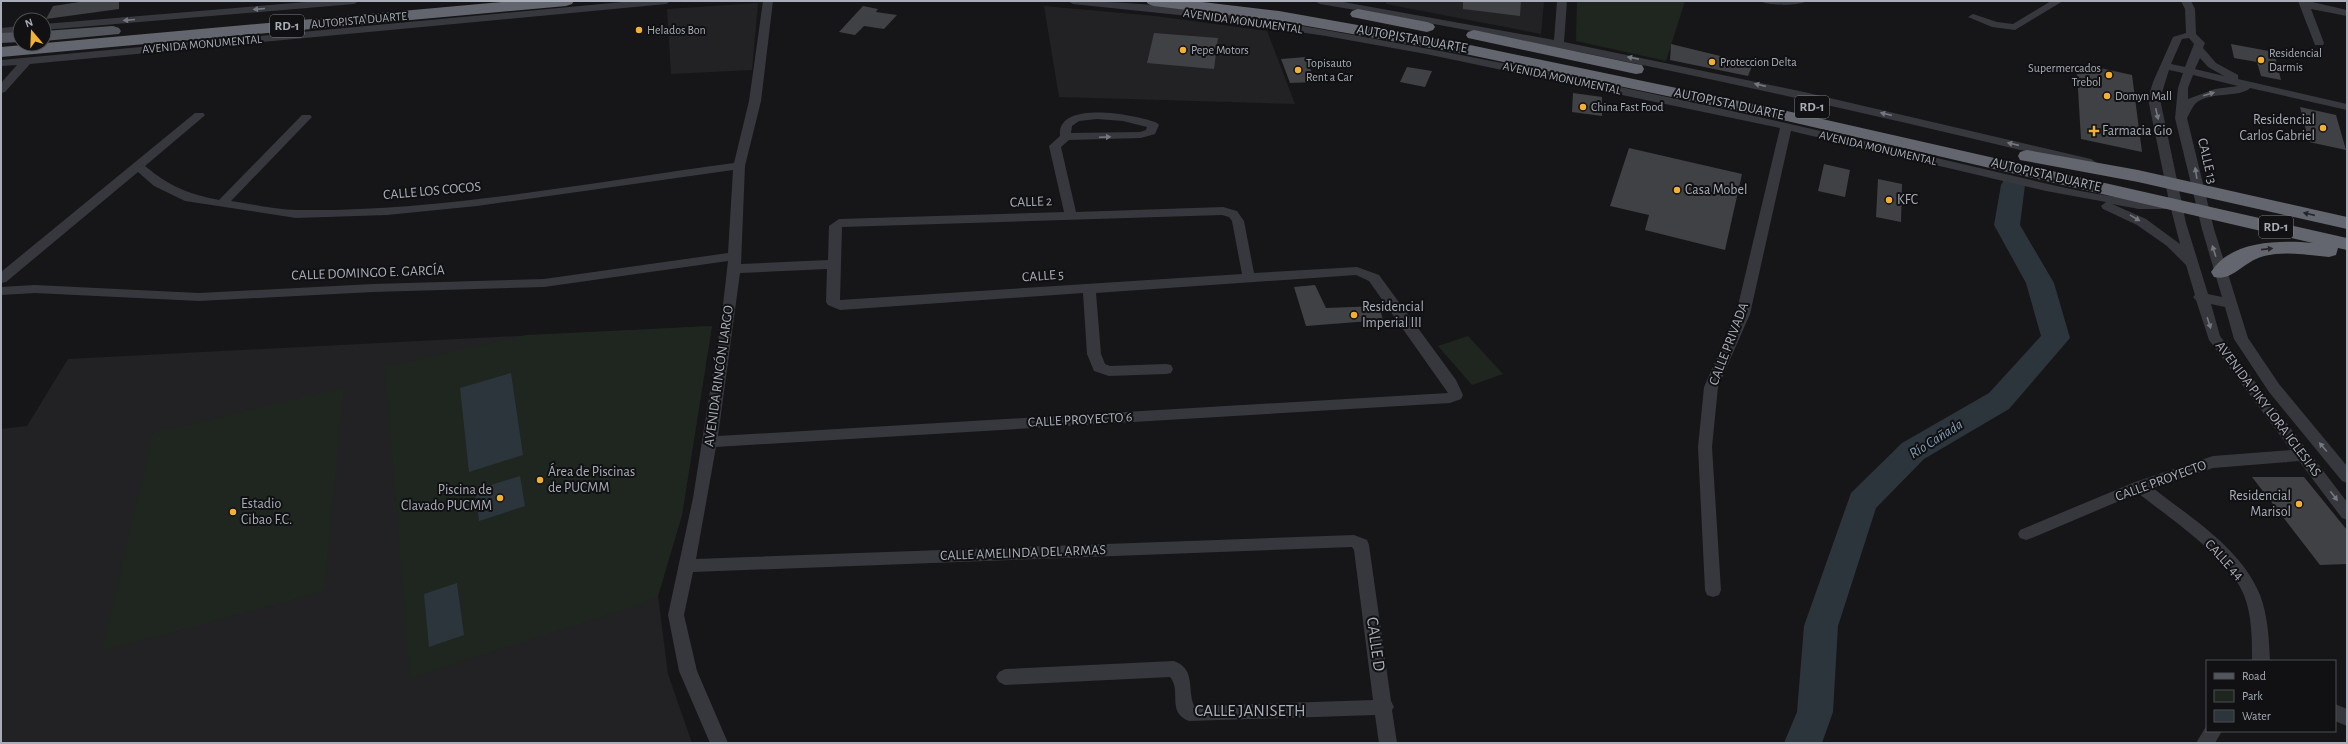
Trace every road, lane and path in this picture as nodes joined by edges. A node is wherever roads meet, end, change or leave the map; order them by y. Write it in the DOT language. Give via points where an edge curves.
graph roads {
  1 [pos="354,1"];
  2 [pos="435,1"];
  3 [pos="566,1"];
  4 [pos="666,1"];
  5 [pos="768,1"];
  6 [pos="1072,1"];
  7 [pos="1154,1"];
  8 [pos="1275,1"];
  9 [pos="1320,1"];
  10 [pos="1562,1"];
  11 [pos="1766,1"];
  12 [pos="1801,1"];
  13 [pos="2058,1"];
  14 [pos="2186,1"];
  15 [pos="317,3"];
  16 [pos="2304,3"];
  17 [pos="2347,13"];
  18 [pos="1973,17"];
  19 [pos="1334,25"];
  20 [pos="52,26"];
  21 [pos="12,30"];
  22 [pos="1,31"];
  23 [pos="1389,35"];
  24 [pos="2191,35"];
  25 [pos="52,36"];
  26 [pos="1362,40"];
  27 [pos="1559,43"];
  28 [pos="2319,43"];
  29 [pos="5,49"];
  30 [pos="2198,49"];
  31 [pos="26,61"];
  32 [pos="2166,66"];
  33 [pos="2190,72"];
  34 [pos="2256,87"];
  35 [pos="1,90"];
  36 [pos="2347,107"];
  37 [pos="199,115"];
  38 [pos="306,117"];
  39 [pos="2181,118"];
  40 [pos="1789,122"];
  41 [pos="1837,128"];
  42 [pos="1814,133"];
  43 [pos="1066,137"];
  44 [pos="137,165"];
  45 [pos="739,166"];
  46 [pos="2173,184"];
  47 [pos="2046,187"];
  48 [pos="2198,190"];
  49 [pos="222,204"];
  50 [pos="2178,204"];
  51 [pos="2205,211"];
  52 [pos="1071,215"];
  53 [pos="2347,223"];
  54 [pos="2347,244"];
  55 [pos="2347,251"];
  56 [pos="734,263"];
  57 [pos="2191,263"];
  58 [pos="833,264"];
  59 [pos="2221,272"];
  60 [pos="1,279"];
  61 [pos="1249,279"];
  62 [pos="1089,289"];
  63 [pos="1,291"];
  64 [pos="2200,298"];
  65 [pos="2229,303"];
  66 [pos="1166,369"];
  67 [pos="1450,398"];
  68 [pos="710,442"];
  69 [pos="2303,455"];
  70 [pos="2347,477"];
  71 [pos="2140,486"];
  72 [pos="2347,513"];
  73 [pos="2026,534"];
  74 [pos="1361,545"];
  75 [pos="685,566"];
  76 [pos="1713,590"];
  77 [pos="2261,660"];
  78 [pos="1005,677"];
  79 [pos="1385,707"];
  80 [pos="2336,712"];
  81 [pos="2347,718"];
  82 [pos="2212,732"];
  83 [pos="719,743"];
  84 [pos="1388,743"];
  85 [pos="2205,743"];
  1 -- 15 [label="street"];
  2 -- 25 [label="highway, AUTOPISTA DUARTE / RD-1"];
  3 -- 29 [label="highway, AUTOPISTA DUARTE / RD-1"];
  4 -- 31 [label="street, AVENIDA MONUMENTAL"];
  5 -- 45 [label="street, AVENIDA RINCÓN LARGO" via="755,101"];
  6 -- 26 [label="street, AVENIDA MONUMENTAL" via="1198,14"];
  7 -- 19 [label="highway, AUTOPISTA DUARTE / RD-1"];
  8 -- 46 [label="highway, AUTOPISTA DUARTE / RD-1" via="1544,48 2027,156"];
  9 -- 27 [label="street"];
  10 -- 27 [label="street"];
  11 -- 12 [label="street"];
  13 -- 18 [label="street" via="2015,27 2000,26"];
  14 -- 24 [label="street" via="2190,9"];
  15 -- 20 [label="street, one-way"];
  16 -- 17 [label="street"];
  16 -- 28 [label="street"];
  19 -- 23 [label="highway, AUTOPISTA DUARTE / RD-1"];
  19 -- 26 [label="highway"];
  21 -- 22 [label="street"];
  23 -- 26 [label="highway"];
  23 -- 40 [label="highway, AUTOPISTA DUARTE / RD-1" via="1478,51"];
  24 -- 30 [label="street" via="2200,43"];
  24 -- 32 [label="street, AVENIDA PIKY LORA IGLESIAS" via="2178,37"];
  26 -- 40 [label="street, AVENIDA MONUMENTAL"];
  46 -- 27 [label="street, one-way" via="1899,117"];
  29 -- 31 [label="street, AVENIDA MONUMENTAL"];
  30 -- 33 [label="street, CALLE 13"];
  30 -- 34 [label="street" via="2212,65"];
  31 -- 35 [label="street"];
  32 -- 33 [label="street"];
  32 -- 46 [label="street, AVENIDA PIKY LORA IGLESIAS, one-way" via="2158,82 2154,99"];
  33 -- 34 [label="street"];
  33 -- 39 [label="street, CALLE 13" via="2183,88"];
  34 -- 36 [label="street"];
  39 -- 34 [label="street, one-way" via="2192,101 2219,92"];
  37 -- 44 [label="street"];
  38 -- 49 [label="street"];
  48 -- 39 [label="street, CALLE 13, one-way"];
  40 -- 41 [label="highway, AUTOPISTA DUARTE / RD-1"];
  40 -- 42 [label="highway"];
  40 -- 76 [label="street, CALLE PRIVADA" via="1743,314 1712,387 1705,447"];
  41 -- 42 [label="highway"];
  41 -- 50 [label="highway, AUTOPISTA DUARTE / RD-1"];
  42 -- 47 [label="street, AVENIDA MONUMENTAL"];
  43 -- 43 [label="street, one-way" via="1140,135 1151,132 1153,125 1144,120 1125,117 1075,118 1067,124"];
  43 -- 52 [label="street" via="1055,146"];
  44 -- 49 [label="street, CALLE LOS COCOS" via="170,190 189,198"];
  44 -- 60 [label="street"];
  45 -- 49 [label="street, CALLE LOS COCOS" via="478,202 386,211 296,214"];
  45 -- 56 [label="street, AVENIDA RINCÓN LARGO"];
  46 -- 48 [label="highway, AUTOPISTA DUARTE / RD-1"];
  46 -- 50 [label="street, AVENIDA PIKY LORA IGLESIAS"];
  47 -- 50 [label="street, AVENIDA MONUMENTAL" via="2139,205"];
  47 -- 57 [label="street, AVENIDA MONUMENTAL, one-way" via="2128,213 2170,240"];
  48 -- 51 [label="street, CALLE 13"];
  53 -- 48 [label="highway, AUTOPISTA DUARTE / RD-1, one-way"];
  50 -- 51 [label="highway, AUTOPISTA DUARTE / RD-1"];
  50 -- 57 [label="street, AVENIDA PIKY LORA IGLESIAS"];
  51 -- 54 [label="highway, AUTOPISTA DUARTE / RD-1"];
  59 -- 51 [label="street, AVENIDA PIKY LORA IGLESIAS, one-way"];
  52 -- 58 [label="street, CALLE 2" via="839,223 835,226"];
  52 -- 61 [label="street, CALLE 2" via="1229,212 1238,221"];
  59 -- 55 [label="highway, one-way" via="2240,256 2266,248"];
  56 -- 58 [label="street, CALLE DOMINGO E. GARCÍA"];
  56 -- 63 [label="street, CALLE DOMINGO E. GARCÍA" via="544,284 199,297 39,289"];
  56 -- 68 [label="street, AVENIDA RINCÓN LARGO"];
  57 -- 64 [label="street, AVENIDA PIKY LORA IGLESIAS"];
  58 -- 62 [label="street, CALLE 5" via="833,302 840,305"];
  59 -- 65 [label="street, AVENIDA PIKY LORA IGLESIAS"];
  61 -- 62 [label="street, CALLE 5"];
  61 -- 67 [label="street, CALLE 5" via="1357,271 1374,278 1451,384 1456,395"];
  62 -- 66 [label="street" via="1094,354 1099,368 1109,371"];
  64 -- 65 [label="street"];
  64 -- 69 [label="street, AVENIDA PIKY LORA IGLESIAS, one-way" via="2214,337"];
  70 -- 65 [label="street, AVENIDA PIKY LORA IGLESIAS, one-way" via="2252,358 2241,339"];
  67 -- 68 [label="street, CALLE PROYECTO 6"];
  68 -- 75 [label="street, AVENIDA RINCÓN LARGO" via="702,498"];
  69 -- 71 [label="street, CALLE PROYECTO" via="2213,462"];
  69 -- 72 [label="street, AVENIDA PIKY LORA IGLESIAS, one-way"];
  71 -- 73 [label="street, CALLE PROYECTO"];
  71 -- 77 [label="street, CALLE 44" via="2204,538 2229,562 2247,586 2256,608 2261,631"];
  74 -- 75 [label="street, CALLE AMELINDA DEL ARMAS" via="1350,540"];
  74 -- 79 [label="street, CALLE D"];
  75 -- 83 [label="street, AVENIDA RINCÓN LARGO" via="676,615 688,671"];
  78 -- 79 [label="street, CALLE JANISETH" via="1174,669 1182,678 1184,708 1189,713 1196,714"];
  79 -- 84 [label="street, CALLE D"];
  80 -- 81 [label="street"];
  82 -- 85 [label="street"];
}
